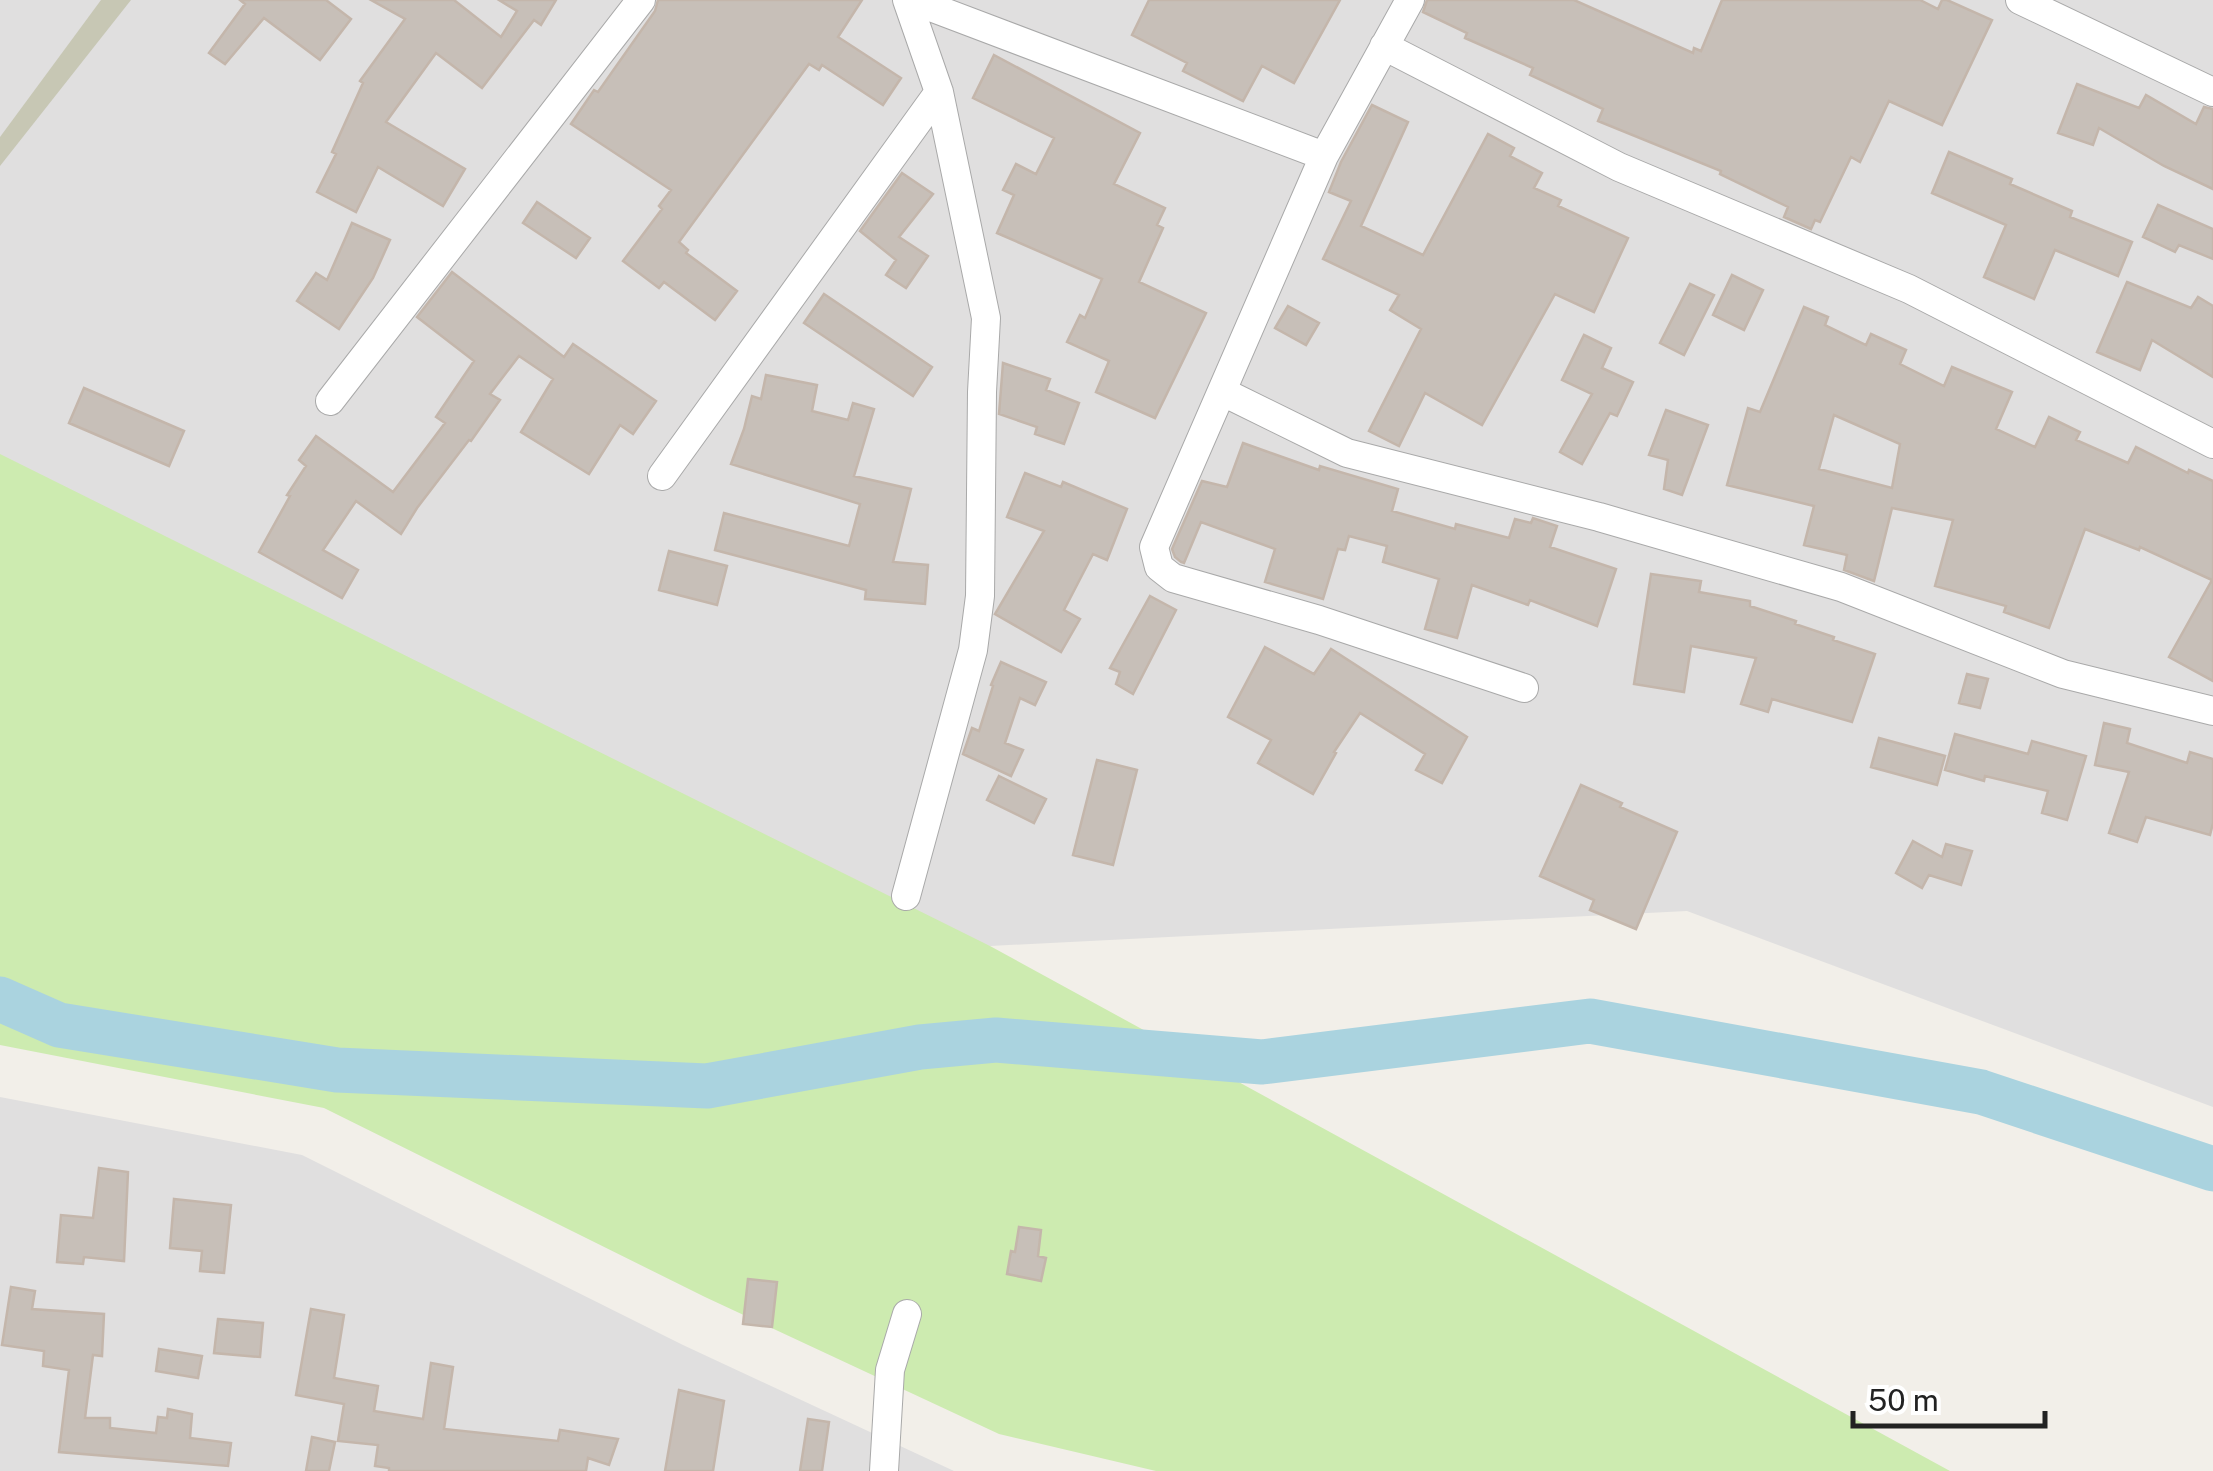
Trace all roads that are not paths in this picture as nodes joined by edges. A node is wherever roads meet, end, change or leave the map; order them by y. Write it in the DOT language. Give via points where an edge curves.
graph roads {
  1 [pos="641,0"];
  2 [pos="909,0"];
  3 [pos="1410,0"];
  4 [pos="2020,0"];
  5 [pos="1384,46"];
  6 [pos="939,92"];
  7 [pos="2213,92"];
  8 [pos="1324,156"];
  9 [pos="1223,392"];
  10 [pos="330,401"];
  11 [pos="2213,444"];
  12 [pos="662,476"];
  13 [pos="1524,688"];
  14 [pos="2213,711"];
  15 [pos="906,896"];
  16 [pos="907,1314"];
  17 [pos="884,1471"];
  1 -- 10 [label="street"];
  2 -- 6 [label="street"];
  2 -- 8 [label="street"];
  3 -- 5 [label="street"];
  4 -- 7 [label="street"];
  5 -- 8 [label="street"];
  5 -- 11 [label="street" via="1619,167 1909,290"];
  6 -- 12 [label="street"];
  6 -- 15 [label="street" via="986,318 980,596 973,650"];
  8 -- 9 [label="street"];
  9 -- 13 [label="street" via="1154,547 1159,568 1173,578"];
  9 -- 14 [label="street" via="1347,454 1599,516 1841,587 2063,674"];
  16 -- 17 [label="street" via="890,1370"];
}
